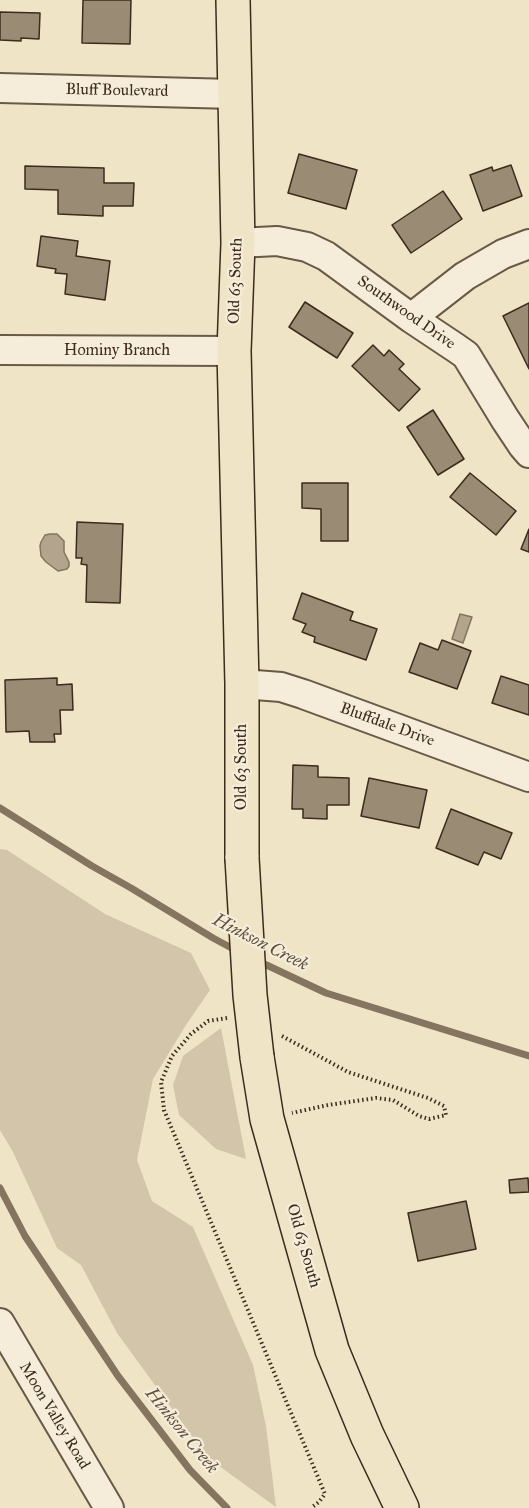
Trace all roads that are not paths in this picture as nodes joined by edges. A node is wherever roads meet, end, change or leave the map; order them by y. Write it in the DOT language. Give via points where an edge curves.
graph roads {
  1 [pos="233,0"];
  2 [pos="0,88"];
  3 [pos="234,94"];
  4 [pos="238,243"];
  5 [pos="529,244"];
  6 [pos="411,318"];
  7 [pos="0,350"];
  8 [pos="234,351"];
  9 [pos="529,453"];
  10 [pos="242,684"];
  11 [pos="529,777"];
  12 [pos="0,1323"];
  13 [pos="109,1508"];
  14 [pos="402,1508"];
  1 -- 3 [label="main road, Old 63 South"];
  2 -- 3 [label="street, Bluff Boulevard"];
  3 -- 4 [label="main road, Old 63 South"];
  4 -- 6 [label="street, Southwood Drive" via="277,241 307,247 326,256"];
  4 -- 8 [label="main road, Old 63 South"];
  5 -- 6 [label="street" via="465,276"];
  6 -- 9 [label="street, Southwood Drive" via="465,355"];
  7 -- 8 [label="street, Hominy Branch"];
  8 -- 10 [label="main road, Old 63 South"];
  10 -- 11 [label="street, Bluffdale Drive" via="281,687 303,694"];
  10 -- 14 [label="main road, Old 63 South, bridge" via="242,858 250,995 267,1119 332,1350"];
  12 -- 13 [label="street, Moon Valley Road"];
}
